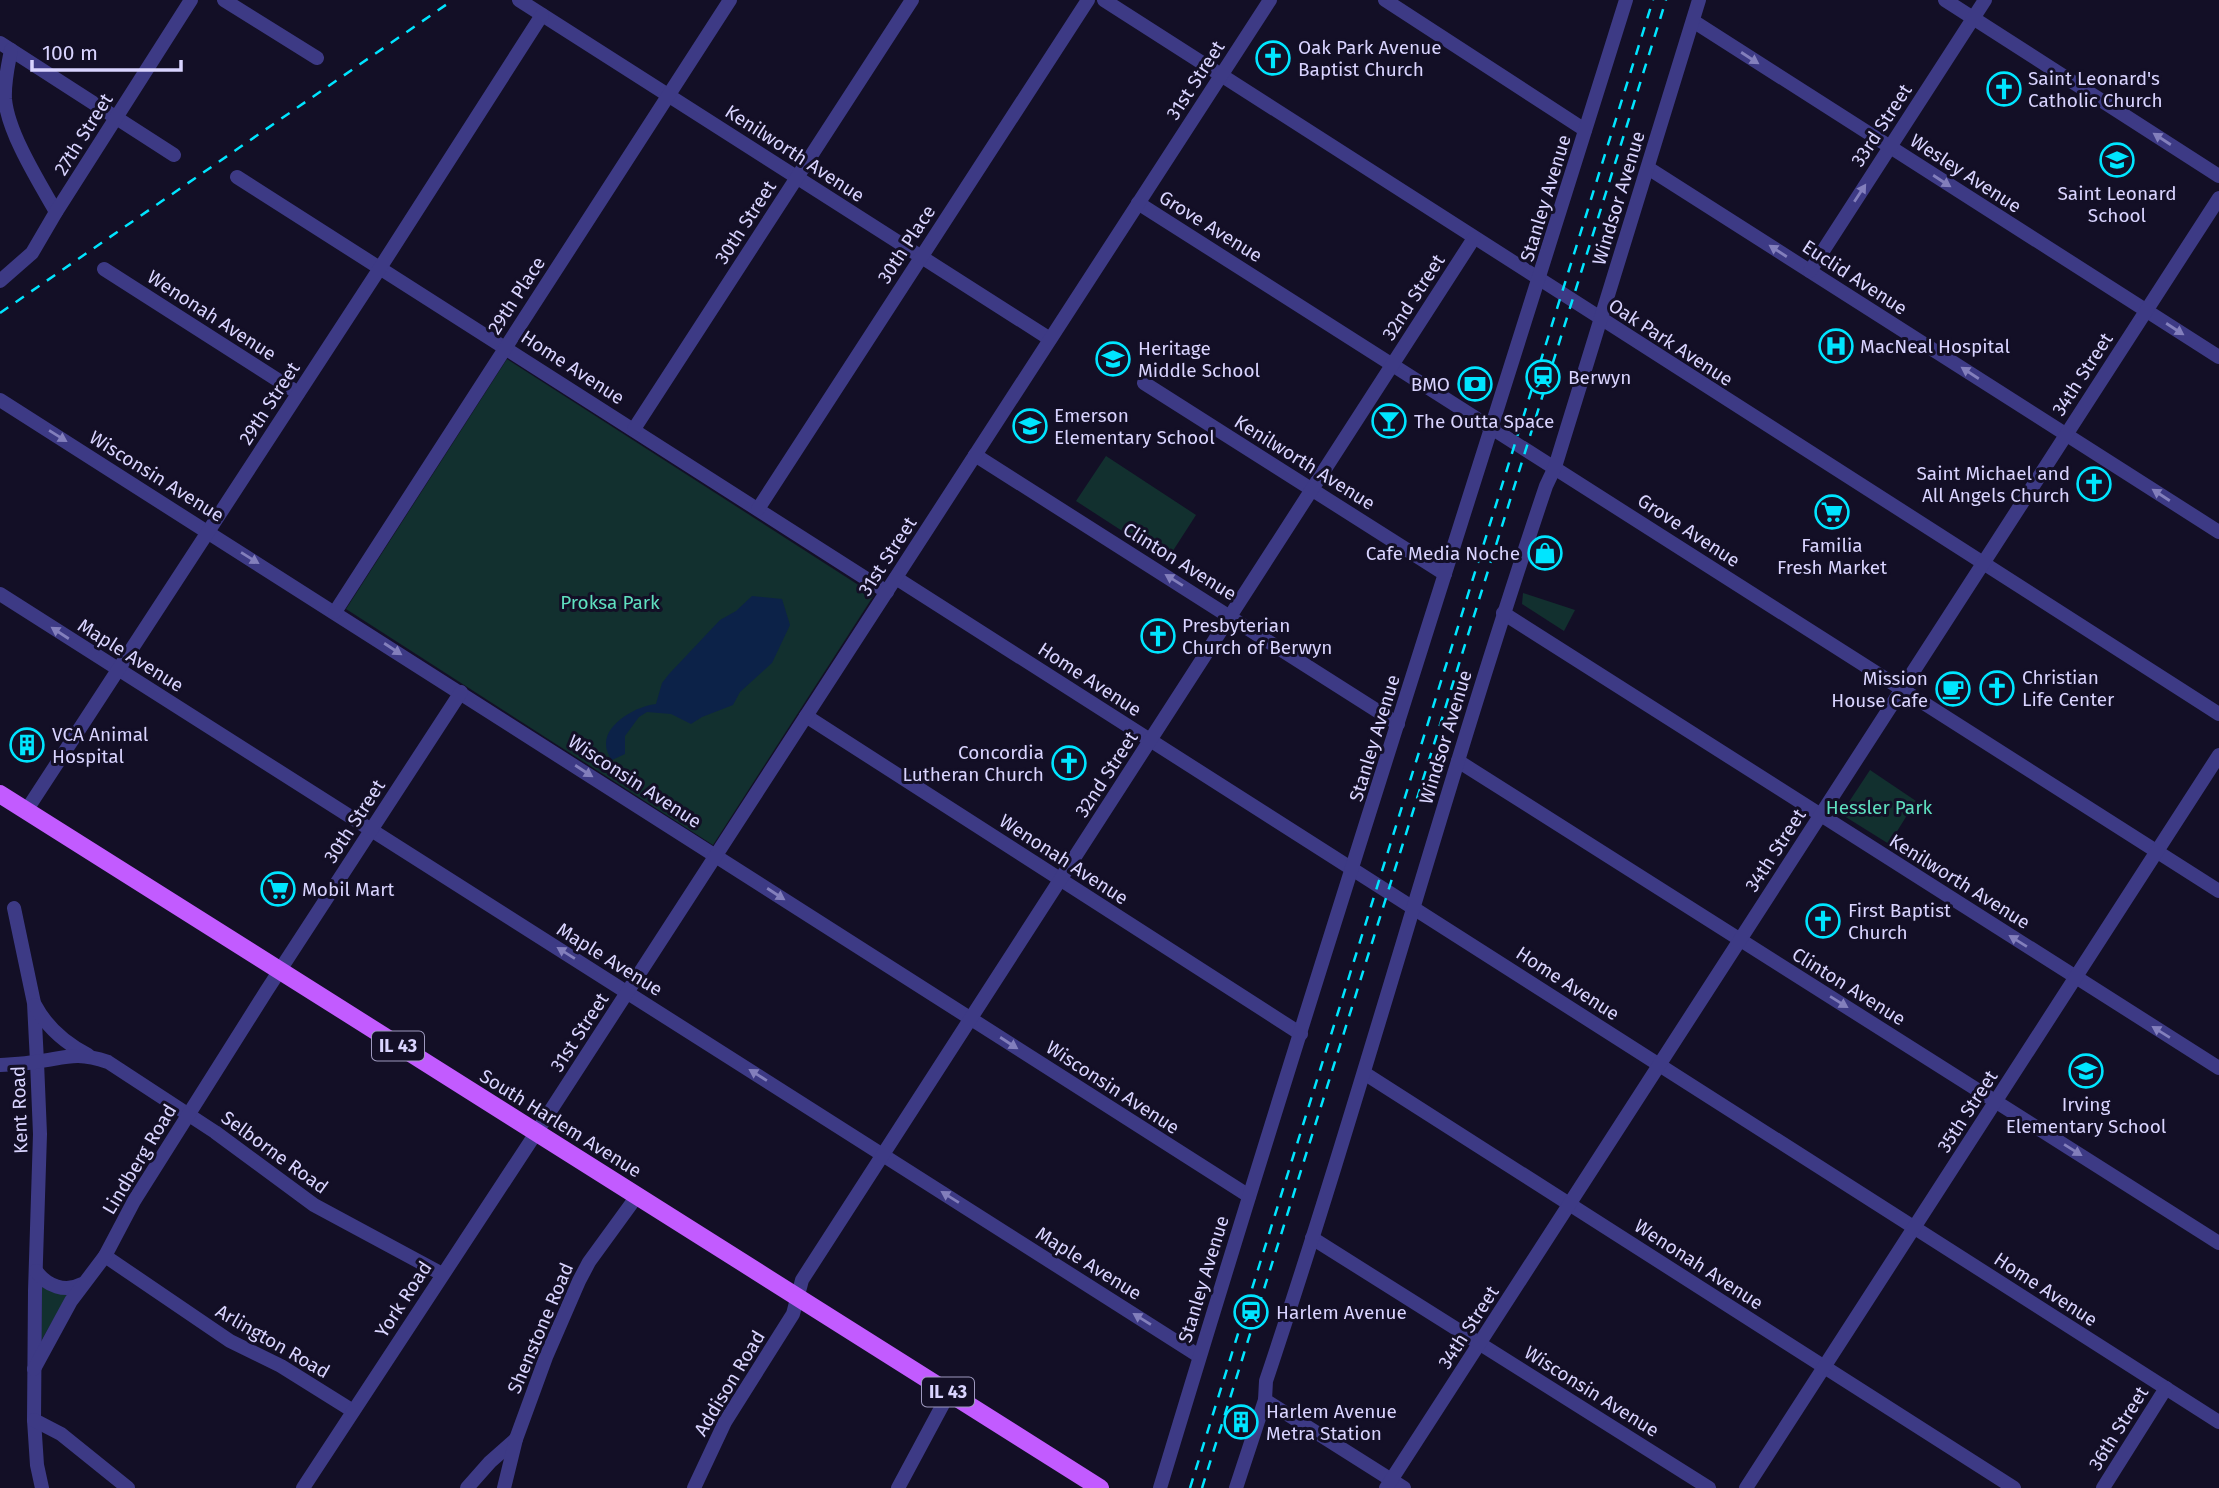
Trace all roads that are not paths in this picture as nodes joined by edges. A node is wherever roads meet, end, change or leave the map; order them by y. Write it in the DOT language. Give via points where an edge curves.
graph roads {
  1 [pos="191,0"];
  2 [pos="225,0"];
  3 [pos="519,0"];
  4 [pos="730,0"];
  5 [pos="912,0"];
  6 [pos="1088,0"];
  7 [pos="1104,0"];
  8 [pos="1270,0"];
  9 [pos="1385,0"];
  10 [pos="1626,0"];
  11 [pos="1699,0"];
  12 [pos="1945,0"];
  13 [pos="1985,0"];
  14 [pos="542,15"];
  15 [pos="1973,18"];
  16 [pos="1693,22"];
  17 [pos="6,47"];
  18 [pos="317,58"];
  19 [pos="1221,75"];
  20 [pos="668,95"];
  21 [pos="117,118"];
  22 [pos="1585,130"];
  23 [pos="1890,147"];
  24 [pos="174,155"];
  25 [pos="1648,168"];
  26 [pos="2219,176"];
  27 [pos="237,177"];
  28 [pos="797,177"];
  29 [pos="2219,198"];
  30 [pos="1138,203"];
  31 [pos="56,212"];
  32 [pos="1474,238"];
  33 [pos="920,257"];
  34 [pos="380,268"];
  35 [pos="104,269"];
  36 [pos="1810,271"];
  37 [pos="1539,280"];
  38 [pos="0,281"];
  39 [pos="2146,311"];
  40 [pos="1601,320"];
  41 [pos="1050,339"];
  42 [pos="506,347"];
  43 [pos="2219,357"];
  44 [pos="1393,364"];
  45 [pos="1143,383"];
  46 [pos="298,393"];
  47 [pos="0,400"];
  48 [pos="1492,427"];
  49 [pos="634,429"];
  50 [pos="2066,435"];
  51 [pos="975,455"];
  52 [pos="1555,467"];
  53 [pos="1313,490"];
  54 [pos="758,509"];
  55 [pos="207,531"];
  56 [pos="2219,532"];
  57 [pos="1983,563"];
  58 [pos="1446,574"];
  59 [pos="896,578"];
  60 [pos="887,592"];
  61 [pos="0,594"];
  62 [pos="335,612"];
  63 [pos="1503,613"];
  64 [pos="1232,616"];
  65 [pos="118,669"];
  66 [pos="1902,689"];
  67 [pos="461,692"];
  68 [pos="2219,713"];
  69 [pos="806,716"];
  70 [pos="1398,724"];
  71 [pos="1151,741"];
  72 [pos="2219,755"];
  73 [pos="1458,761"];
  74 [pos="0,794"];
  75 [pos="26,811"];
  76 [pos="1820,815"];
  77 [pos="371,830"];
  78 [pos="2157,852"];
  79 [pos="716,855"];
  80 [pos="1353,869"];
  81 [pos="1061,880"];
  82 [pos="2219,891"];
  83 [pos="14,908"];
  84 [pos="1412,908"];
  85 [pos="1739,941"];
  86 [pos="279,971"];
  87 [pos="2076,978"];
  88 [pos="627,993"];
  89 [pos="34,1003"];
  90 [pos="971,1019"];
  91 [pos="1301,1034"];
  92 [pos="89,1056"];
  93 [pos="37,1062"];
  94 [pos="0,1065"];
  95 [pos="1660,1065"];
  96 [pos="2219,1068"];
  97 [pos="1364,1073"];
  98 [pos="1996,1101"];
  99 [pos="188,1115"];
  100 [pos="536,1133"];
  101 [pos="883,1155"];
  102 [pos="637,1196"];
  103 [pos="1249,1196"];
  104 [pos="1570,1205"];
  105 [pos="1914,1228"];
  106 [pos="1312,1238"];
  107 [pos="2219,1243"];
  108 [pos="105,1256"];
  109 [pos="36,1271"];
  110 [pos="442,1274"];
  111 [pos="82,1284"];
  112 [pos="797,1297"];
  113 [pos="1480,1343"];
  114 [pos="1199,1356"];
  115 [pos="1824,1367"];
  116 [pos="34,1369"];
  117 [pos="2166,1388"];
  118 [pos="949,1393"];
  119 [pos="1265,1400"];
  120 [pos="353,1411"];
  121 [pos="34,1420"];
  122 [pos="2219,1422"];
  123 [pos="516,1438"];
  124 [pos="1388,1484"];
  125 [pos="42,1488"];
  126 [pos="128,1488"];
  127 [pos="303,1488"];
  128 [pos="467,1488"];
  129 [pos="504,1488"];
  130 [pos="694,1488"];
  131 [pos="898,1488"];
  132 [pos="1100,1488"];
  133 [pos="1160,1488"];
  134 [pos="1236,1488"];
  135 [pos="1404,1488"];
  136 [pos="1709,1488"];
  137 [pos="1746,1488"];
  138 [pos="2014,1488"];
  139 [pos="2103,1488"];
  1 -- 21 [label="street, 27th Street"];
  2 -- 18 [label="street"];
  3 -- 14 [label="street, Kenilworth Avenue"];
  4 -- 20 [label="street, 29th Place"];
  5 -- 28 [label="street, 30th Street"];
  6 -- 33 [label="street, 30th Place"];
  7 -- 19 [label="street, Oak Park Avenue"];
  8 -- 19 [label="street, 31st Street"];
  9 -- 22 [label="street"];
  10 -- 22 [label="street, Stanley Avenue"];
  11 -- 16 [label="street, Windsor Avenue"];
  12 -- 15 [label="street"];
  13 -- 15 [label="street, 33rd Street"];
  14 -- 20 [label="street, Kenilworth Avenue"];
  14 -- 34 [label="street, 29th Street"];
  15 -- 23 [label="street, 33rd Street"];
  26 -- 15 [label="street, one-way"];
  16 -- 23 [label="street, Wesley Avenue, one-way"];
  16 -- 25 [label="street, Windsor Avenue"];
  17 -- 21 [label="street"];
  17 -- 31 [label="street" via="5,101 17,138"];
  19 -- 30 [label="street, 31st Street"];
  19 -- 32 [label="street, Oak Park Avenue"];
  20 -- 28 [label="street, Kenilworth Avenue"];
  20 -- 42 [label="street, 29th Place"];
  21 -- 24 [label="street"];
  21 -- 31 [label="street, 27th Street"];
  22 -- 37 [label="street, Stanley Avenue"];
  36 -- 23 [label="street, 33rd Street, one-way"];
  23 -- 39 [label="street, Wesley Avenue, one-way"];
  36 -- 25 [label="street, Euclid Avenue, one-way"];
  25 -- 40 [label="street, Windsor Avenue"];
  27 -- 34 [label="street, Home Avenue"];
  28 -- 33 [label="street, Kenilworth Avenue"];
  28 -- 49 [label="street, 30th Street"];
  29 -- 39 [label="street, 34th Street"];
  30 -- 41 [label="street, 31st Street"];
  30 -- 44 [label="street, Grove Avenue"];
  31 -- 38 [label="street, 27th Street" via="32,253"];
  32 -- 37 [label="street, Oak Park Avenue"];
  32 -- 44 [label="street, 32nd Street"];
  33 -- 41 [label="street, Kenilworth Avenue"];
  33 -- 54 [label="street, 30th Place"];
  34 -- 42 [label="street, Home Avenue"];
  34 -- 46 [label="street, 29th Street"];
  35 -- 46 [label="street, Wenonah Avenue"];
  50 -- 36 [label="street, Euclid Avenue, one-way"];
  37 -- 40 [label="street, Oak Park Avenue"];
  37 -- 48 [label="street, Stanley Avenue"];
  39 -- 43 [label="street, Wesley Avenue, one-way"];
  39 -- 50 [label="street, 34th Street"];
  40 -- 52 [label="street, Windsor Avenue"];
  40 -- 57 [label="street, Oak Park Avenue"];
  41 -- 51 [label="street, 31st Street"];
  42 -- 49 [label="street, Home Avenue"];
  42 -- 62 [label="street, 29th Place"];
  44 -- 48 [label="street, Grove Avenue"];
  44 -- 53 [label="street, 32nd Street"];
  45 -- 53 [label="street, Kenilworth Avenue"];
  46 -- 55 [label="street, 29th Street"];
  47 -- 55 [label="street, Wisconsin Avenue, one-way"];
  48 -- 52 [label="street, Grove Avenue"];
  48 -- 58 [label="street, Stanley Avenue"];
  49 -- 54 [label="street, Home Avenue"];
  56 -- 50 [label="street, Euclid Avenue, one-way"];
  50 -- 57 [label="street, 34th Street"];
  51 -- 59 [label="street, 31st Street"];
  64 -- 51 [label="street, Clinton Avenue, one-way"];
  52 -- 63 [label="street, Windsor Avenue"];
  52 -- 66 [label="street, Grove Avenue"];
  53 -- 58 [label="street, Kenilworth Avenue"];
  53 -- 64 [label="street, 32nd Street"];
  54 -- 60 [label="street, Home Avenue"];
  55 -- 62 [label="street, Wisconsin Avenue, one-way"];
  55 -- 65 [label="street, 29th Street"];
  57 -- 66 [label="street, 34th Street"];
  57 -- 68 [label="street, Oak Park Avenue"];
  58 -- 70 [label="street, Stanley Avenue"];
  59 -- 60 [label="street, 31st Street"];
  59 -- 71 [label="street, Home Avenue"];
  60 -- 69 [label="street, 31st Street"];
  65 -- 61 [label="street, Maple Avenue, one-way"];
  62 -- 67 [label="street, Wisconsin Avenue, one-way"];
  63 -- 73 [label="street, Windsor Avenue"];
  63 -- 76 [label="street, Kenilworth Avenue"];
  64 -- 70 [label="street, Clinton Avenue"];
  64 -- 71 [label="street, 32nd Street"];
  65 -- 75 [label="street, 29th Street"];
  65 -- 77 [label="street, Maple Avenue"];
  66 -- 76 [label="street, 34th Street"];
  66 -- 78 [label="street, Grove Avenue"];
  67 -- 77 [label="street, 30th Street"];
  67 -- 79 [label="street, Wisconsin Avenue, one-way"];
  69 -- 79 [label="street, 31st Street"];
  69 -- 81 [label="street, Wenonah Avenue"];
  70 -- 80 [label="street, Stanley Avenue"];
  71 -- 80 [label="street, Home Avenue"];
  71 -- 81 [label="street, 32nd Street"];
  72 -- 78 [label="street, 35th Street"];
  73 -- 84 [label="street, Windsor Avenue"];
  73 -- 85 [label="street, Clinton Avenue"];
  74 -- 75 [label="main road, South Harlem Avenue / IL 43"];
  75 -- 86 [label="main road, South Harlem Avenue / IL 43"];
  76 -- 85 [label="street, 34th Street"];
  87 -- 76 [label="street, Kenilworth Avenue, one-way"];
  77 -- 86 [label="street, 30th Street"];
  88 -- 77 [label="street, Maple Avenue, one-way"];
  78 -- 82 [label="street, Grove Avenue"];
  78 -- 87 [label="street, 35th Street"];
  79 -- 88 [label="street, 31st Street"];
  79 -- 90 [label="street, Wisconsin Avenue, one-way"];
  80 -- 84 [label="street, Home Avenue"];
  80 -- 91 [label="street, Stanley Avenue"];
  81 -- 90 [label="street, 32nd Street"];
  81 -- 91 [label="street, Wenonah Avenue"];
  83 -- 89 [label="street, Kent Road"];
  84 -- 95 [label="street, Home Avenue"];
  84 -- 97 [label="street, Windsor Avenue"];
  85 -- 95 [label="street, 34th Street"];
  85 -- 98 [label="street, Clinton Avenue, one-way"];
  86 -- 99 [label="street, Lindberg Road"];
  86 -- 100 [label="main road, South Harlem Avenue / IL 43"];
  96 -- 87 [label="street, Kenilworth Avenue, one-way"];
  87 -- 98 [label="street, 35th Street"];
  88 -- 100 [label="street, 31st Street"];
  101 -- 88 [label="street, Maple Avenue, one-way"];
  89 -- 92 [label="street, Selborne Road" via="52,1030"];
  89 -- 93 [label="street, Kent Road"];
  90 -- 101 [label="street, 32nd Street"];
  90 -- 103 [label="street, Wisconsin Avenue, one-way"];
  91 -- 103 [label="street, Stanley Avenue"];
  92 -- 93 [label="street, Selborne Road"];
  92 -- 99 [label="street, Selborne Road" via="124,1071"];
  93 -- 94 [label="street, Selborne Road"];
  93 -- 109 [label="street, Kent Road"];
  95 -- 104 [label="street, 34th Street"];
  95 -- 105 [label="street, Home Avenue"];
  97 -- 104 [label="street, Wenonah Avenue"];
  97 -- 106 [label="street, Windsor Avenue"];
  98 -- 105 [label="street, 35th Street"];
  98 -- 107 [label="street, Clinton Avenue, one-way"];
  99 -- 108 [label="street, Lindberg Road"];
  99 -- 110 [label="street, Selborne Road" via="314,1206"];
  100 -- 102 [label="main road, South Harlem Avenue / IL 43"];
  100 -- 110 [label="street, York Road"];
  101 -- 112 [label="street, 32nd Street" via="802,1280"];
  114 -- 101 [label="street, Maple Avenue, one-way"];
  102 -- 112 [label="main road, South Harlem Avenue / IL 43"];
  102 -- 123 [label="street, Shenstone Road" via="579,1281"];
  103 -- 114 [label="street, Stanley Avenue"];
  104 -- 113 [label="street, 34th Street"];
  104 -- 115 [label="street, Wenonah Avenue"];
  105 -- 115 [label="street, 35th Street"];
  105 -- 117 [label="street, Home Avenue"];
  106 -- 113 [label="street, Wisconsin Avenue"];
  106 -- 119 [label="street, Windsor Avenue" via="1266,1381"];
  108 -- 111 [label="street, Lindberg Road"];
  108 -- 120 [label="street, Arlington Road" via="230,1341"];
  109 -- 111 [label="street" via="57,1287"];
  109 -- 116 [label="street, Kent Road"];
  110 -- 120 [label="street, York Road"];
  111 -- 116 [label="street, Lindberg Road"];
  112 -- 118 [label="main road, South Harlem Avenue / IL 43"];
  112 -- 130 [label="street, Addison Road" via="793,1314 725,1422"];
  113 -- 124 [label="street, 34th Street"];
  113 -- 136 [label="street, Wisconsin Avenue"];
  114 -- 133 [label="street, Stanley Avenue"];
  115 -- 137 [label="street, 35th Street"];
  115 -- 138 [label="street, Wenonah Avenue"];
  116 -- 121 [label="street, Kent Road"];
  117 -- 122 [label="street, Home Avenue"];
  117 -- 139 [label="street, 36th Street"];
  118 -- 131 [label="street"];
  118 -- 132 [label="main road, South Harlem Avenue / IL 43"];
  119 -- 124 [label="street"];
  119 -- 134 [label="street, Windsor Avenue"];
  120 -- 127 [label="street, York Road"];
  121 -- 125 [label="street, Kent Road"];
  121 -- 126 [label="street" via="61,1434"];
  123 -- 128 [label="street"];
  123 -- 129 [label="street, Shenstone Road"];
  124 -- 135 [label="street"];
}
